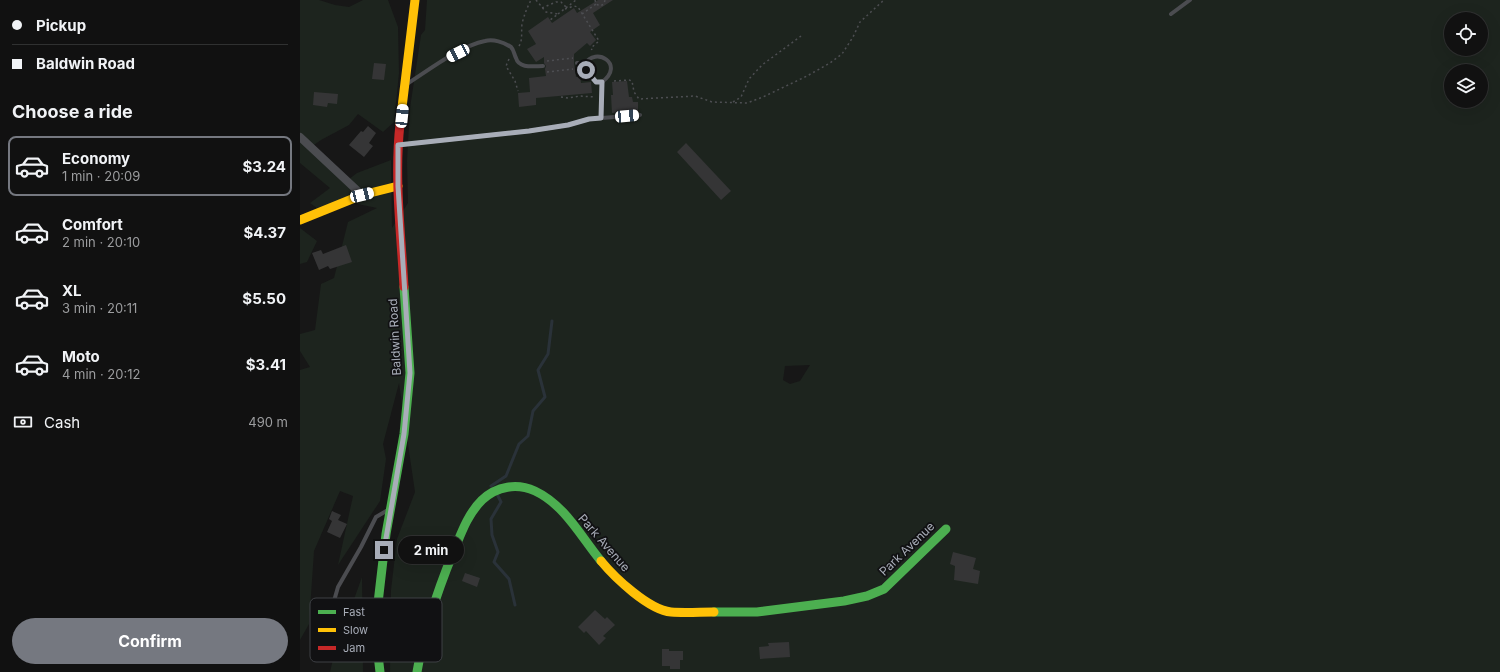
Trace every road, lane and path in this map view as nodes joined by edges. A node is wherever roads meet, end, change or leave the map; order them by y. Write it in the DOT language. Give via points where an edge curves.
graph roads {
  1 [pos="415,0"];
  2 [pos="531,0"];
  3 [pos="536,0"];
  4 [pos="576,0"];
  5 [pos="596,0"];
  6 [pos="605,0"];
  7 [pos="884,0"];
  8 [pos="1190,0"];
  9 [pos="596,4"];
  10 [pos="542,8"];
  11 [pos="566,9"];
  12 [pos="558,14"];
  13 [pos="582,14"];
  14 [pos="1171,14"];
  15 [pos="550,20"];
  16 [pos="801,36"];
  17 [pos="514,52"];
  18 [pos="595,57"];
  19 [pos="581,64"];
  20 [pos="536,66"];
  21 [pos="543,66"];
  22 [pos="540,72"];
  23 [pos="602,82"];
  24 [pos="405,86"];
  25 [pos="518,91"];
  26 [pos="642,99"];
  27 [pos="733,102"];
  28 [pos="640,115"];
  29 [pos="601,118"];
  30 [pos="300,137"];
  31 [pos="398,145"];
  32 [pos="398,186"];
  33 [pos="362,195"];
  34 [pos="300,220"];
  35 [pos="390,509"];
  36 [pos="946,529"];
  37 [pos="335,598"];
  38 [pos="379,598"];
  39 [pos="436,598"];
  40 [pos="379,662"];
  41 [pos="418,662"];
  42 [pos="380,672"];
  43 [pos="417,672"];
  1 -- 24 [label="street, Baldwin Road"];
  2 -- 17 [label="path" via="526,9 521,43"];
  3 -- 10 [label="path"];
  4 -- 11 [label="path"];
  5 -- 9 [label="path"];
  6 -- 9 [label="path" via="602,6"];
  7 -- 27 [label="path" via="860,22 842,54 830,63 763,98 747,103"];
  8 -- 14 [label="lane"];
  9 -- 13 [label="path"];
  10 -- 11 [label="path" via="561,2"];
  10 -- 12 [label="path" via="546,12"];
  11 -- 12 [label="path"];
  11 -- 13 [label="path" via="574,6"];
  12 -- 15 [label="path"];
  13 -- 18 [label="path" via="599,41 591,48"];
  16 -- 27 [label="path" via="762,65 750,79 741,98"];
  17 -- 20 [label="lane" via="520,65"];
  17 -- 24 [label="lane" via="501,41 486,40 450,57"];
  17 -- 25 [label="path" via="507,60 506,66"];
  18 -- 19 [label="lane"];
  18 -- 23 [label="lane" via="603,57 612,68"];
  19 -- 20 [label="path" via="576,58 541,61"];
  19 -- 22 [label="path" via="577,69"];
  19 -- 23 [label="lane" via="596,82"];
  20 -- 21 [label="lane"];
  23 -- 29 [label="lane"];
  24 -- 31 [label="street, Baldwin Road"];
  26 -- 27 [label="path" via="696,96 712,102"];
  28 -- 29 [label="lane"];
  29 -- 31 [label="lane" via="529,131"];
  30 -- 33 [label="street"];
  31 -- 32 [label="street, Baldwin Road"];
  32 -- 33 [label="street"];
  32 -- 35 [label="street, Baldwin Road" via="410,373 404,434"];
  33 -- 34 [label="street"];
  35 -- 37 [label="lane" via="376,517 338,587"];
  35 -- 38 [label="street, Baldwin Road"];
  36 -- 39 [label="street, Park Avenue" via="889,585 867,596 757,612 670,612 658,608 614,576 565,515 544,494 530,488 498,488 476,505 467,519"];
  40 -- 42 [label="street, Baldwin Road"];
  41 -- 43 [label="street, Park Avenue"];
}
